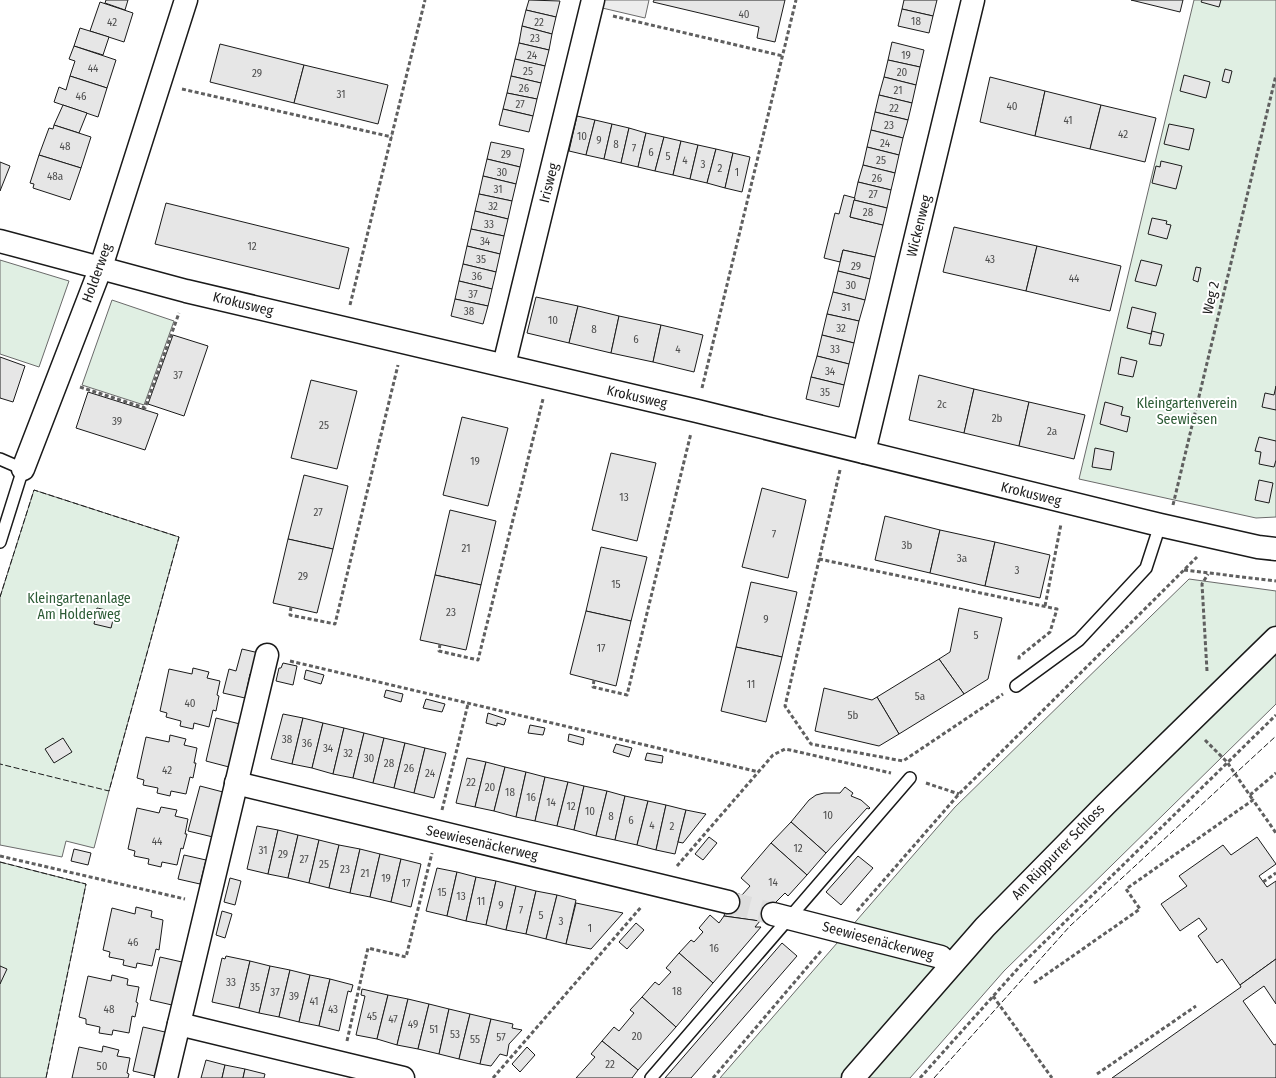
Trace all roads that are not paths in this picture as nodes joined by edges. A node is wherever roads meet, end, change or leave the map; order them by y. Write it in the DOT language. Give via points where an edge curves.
graph roads {
  1 [pos="186,0"];
  2 [pos="973,0"];
  3 [pos="591,6"];
  4 [pos="0,241"];
  5 [pos="101,267"];
  6 [pos="504,365"];
  7 [pos="855,450"];
  8 [pos="0,459"];
  9 [pos="23,469"];
  10 [pos="1164,526"];
  11 [pos="0,542"];
  12 [pos="1276,548"];
  13 [pos="1276,638"];
  14 [pos="267,655"];
  15 [pos="1016,686"];
  16 [pos="910,778"];
  17 [pos="236,783"];
  18 [pos="728,902"];
  19 [pos="781,916"];
  20 [pos="950,966"];
  21 [pos="179,1024"];
  22 [pos="166,1078"];
  23 [pos="403,1078"];
  24 [pos="651,1078"];
  25 [pos="853,1078"];
  1 -- 5 [label="street, Holderweg"];
  2 -- 7 [label="street, Wickenweg"];
  3 -- 6 [label="street, Irisweg"];
  4 -- 5 [label="street, Krokusweg"];
  5 -- 6 [label="street, Krokusweg" via="186,291"];
  5 -- 9 [label="street, Holderweg"];
  6 -- 7 [label="street, Krokusweg"];
  7 -- 10 [label="street, Krokusweg"];
  8 -- 9 [label="lane"];
  9 -- 11 [label="lane, Holderweg"];
  10 -- 12 [label="street, Krokusweg"];
  10 -- 15 [label="lane" via="1146,568 1079,640"];
  13 -- 20 [label="street, Am Rüppurrer Schloss" via="1099,811"];
  14 -- 17 [label="street"];
  16 -- 19 [label="lane"];
  17 -- 18 [label="street, Seewiesenäckerweg"];
  17 -- 21 [label="street"];
  19 -- 20 [label="street, Seewiesenäckerweg" via="941,957"];
  19 -- 24 [label="lane"];
  20 -- 25 [label="street, Am Rüppurrer Schloss"];
  21 -- 22 [label="street"];
  21 -- 23 [label="street"];
}
